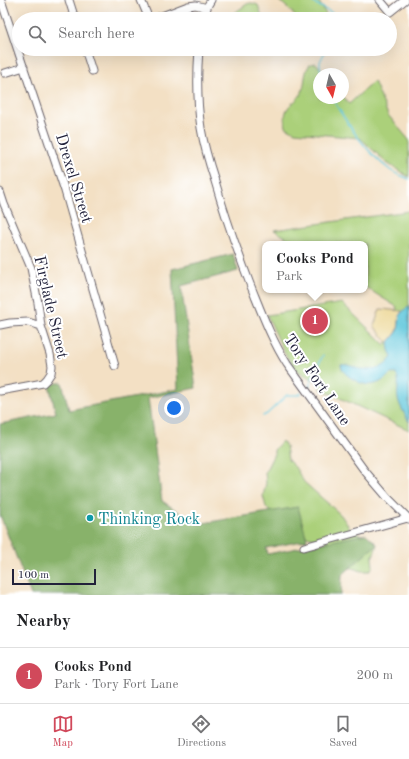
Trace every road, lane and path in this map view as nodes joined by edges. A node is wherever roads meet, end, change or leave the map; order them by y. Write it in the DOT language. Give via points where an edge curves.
graph roads {
  1 [pos="1,0"];
  2 [pos="69,0"];
  3 [pos="141,0"];
  4 [pos="211,0"];
  5 [pos="380,0"];
  6 [pos="405,0"];
  7 [pos="207,8"];
  8 [pos="73,12"];
  9 [pos="146,12"];
  10 [pos="172,12"];
  11 [pos="206,12"];
  12 [pos="12,32"];
  13 [pos="20,56"];
  14 [pos="87,56"];
  15 [pos="199,56"];
  16 [pos="24,67"];
  17 [pos="92,71"];
  18 [pos="5,73"];
  19 [pos="0,192"];
  20 [pos="2,204"];
  21 [pos="0,325"];
  22 [pos="41,326"];
  23 [pos="115,366"];
  24 [pos="0,391"];
  25 [pos="408,518"];
  26 [pos="304,547"];
  1 -- 12 [label="street, Drexel Street"];
  2 -- 8 [label="street"];
  3 -- 9 [label="street"];
  4 -- 7 [label="street"];
  5 -- 6 [label="street" via="390,12"];
  7 -- 10 [label="street" via="196,5"];
  7 -- 11 [label="street"];
  13 -- 16 [label="street, Drexel Street"];
  14 -- 17 [label="street"];
  15 -- 25 [label="street, Tory Fort Lane" via="201,127 210,164 230,232 272,336 287,364 364,470"];
  16 -- 18 [label="street"];
  16 -- 23 [label="street, Drexel Street" via="65,191"];
  19 -- 20 [label="street, Firglade Street"];
  20 -- 22 [label="street, Firglade Street" via="31,268"];
  21 -- 22 [label="street" via="28,322"];
  22 -- 24 [label="street, Firglade Street" via="50,354 51,373 43,383"];
  25 -- 26 [label="street"];
}
